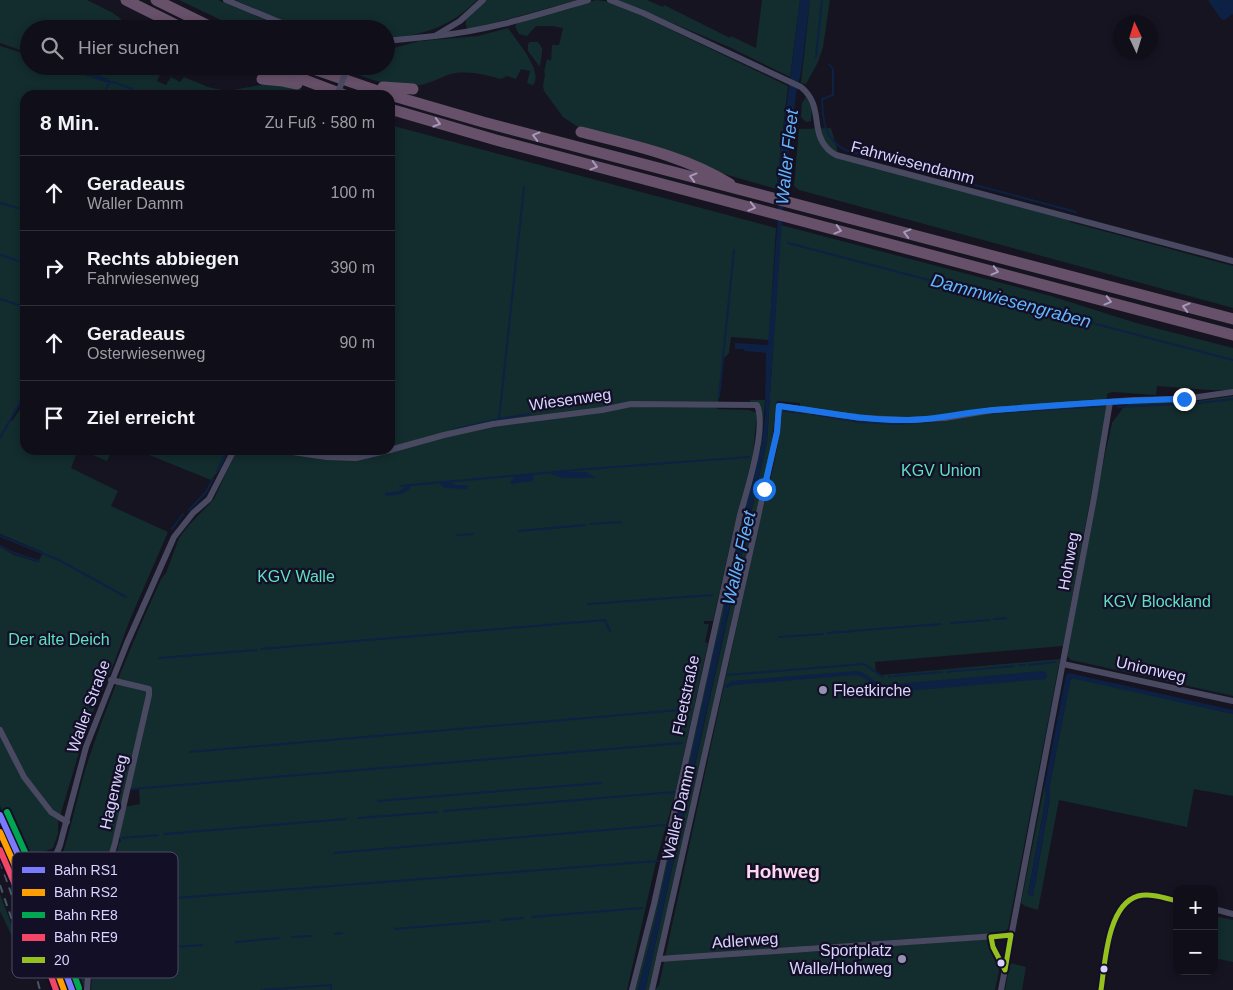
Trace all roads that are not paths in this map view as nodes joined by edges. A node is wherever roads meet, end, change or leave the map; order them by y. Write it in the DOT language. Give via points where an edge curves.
graph roads {
  1 [pos="126,0"];
  2 [pos="156,0"];
  3 [pos="226,0"];
  4 [pos="483,0"];
  5 [pos="588,0"];
  6 [pos="610,0"];
  7 [pos="166,20"];
  8 [pos="197,20"];
  9 [pos="274,20"];
  10 [pos="460,21"];
  11 [pos="464,33"];
  12 [pos="435,36"];
  13 [pos="395,41"];
  14 [pos="290,75"];
  15 [pos="329,75"];
  16 [pos="342,75"];
  17 [pos="262,79"];
  18 [pos="356,85"];
  19 [pos="323,90"];
  20 [pos="327,90"];
  21 [pos="333,90"];
  22 [pos="373,90"];
  23 [pos="413,90"];
  24 [pos="395,96"];
  25 [pos="395,110"];
  26 [pos="582,132"];
  27 [pos="740,190"];
  28 [pos="1233,261"];
  29 [pos="1233,319"];
  30 [pos="1233,334"];
  31 [pos="1233,392"];
  32 [pos="1110,402"];
  33 [pos="757,405"];
  34 [pos="395,449"];
  35 [pos="231,455"];
  36 [pos="313,455"];
  37 [pos="369,455"];
  38 [pos="1062,664"];
  39 [pos="111,680"];
  40 [pos="1233,701"];
  41 [pos="0,730"];
  42 [pos="67,822"];
  43 [pos="57,852"];
  44 [pos="112,852"];
  45 [pos="1173,900"];
  46 [pos="1218,910"];
  47 [pos="1233,914"];
  48 [pos="1011,935"];
  49 [pos="659,959"];
  50 [pos="50,978"];
  51 [pos="55,990"];
  52 [pos="632,990"];
  53 [pos="652,990"];
  54 [pos="1001,990"];
  55 [pos="1100,990"];
  1 -- 7 [label="highway"];
  2 -- 8 [label="highway"];
  3 -- 9 [label="street"];
  4 -- 10 [label="street"];
  5 -- 11 [label="street" via="509,24"];
  6 -- 28 [label="street, Fahrwiesendamm" via="801,87 815,108 821,138 836,155"];
  10 -- 11 [label="street"];
  10 -- 12 [label="street"];
  11 -- 12 [label="street"];
  12 -- 13 [label="street"];
  14 -- 20 [label="highway"];
  15 -- 18 [label="highway"];
  16 -- 21 [label="street, bridge"];
  17 -- 19 [label="highway"];
  18 -- 22 [label="highway"];
  18 -- 23 [label="highway"];
  27 -- 24 [label="highway, one-way"];
  25 -- 30 [label="highway, one-way" via="496,140"];
  26 -- 27 [label="highway" via="665,153 718,176"];
  29 -- 27 [label="highway, one-way"];
  31 -- 32 [label="street" via="1184,399"];
  32 -- 38 [label="street, Hohweg"];
  32 -- 49 [label="street, Waller Damm" via="909,420 861,418 779,406 777,432"];
  33 -- 34 [label="street, Wiesenweg" via="631,404 493,424"];
  33 -- 52 [label="street, Fleetstraße" via="760,413 756,455"];
  35 -- 39 [label="street, Waller Straße" via="209,499 174,537"];
  36 -- 37 [label="street, Wiesenweg" via="356,458"];
  38 -- 40 [label="street, Unionweg"];
  38 -- 48 [label="street, Hohweg"];
  39 -- 42 [label="street, Waller Straße" via="86,747"];
  39 -- 44 [label="street, Hagenweg" via="149,689"];
  41 -- 42 [label="street" via="24,777 51,812"];
  42 -- 43 [label="street, Waller Straße"];
  45 -- 55 [label="street" via="1139,896 1121,907 1112,930"];
  46 -- 47 [label="street"];
  48 -- 49 [label="street, Adlerweg"];
  48 -- 54 [label="street, Hohweg"];
  49 -- 53 [label="street, Waller Damm"];
  50 -- 51 [label="street, Waller Straße"];
}
